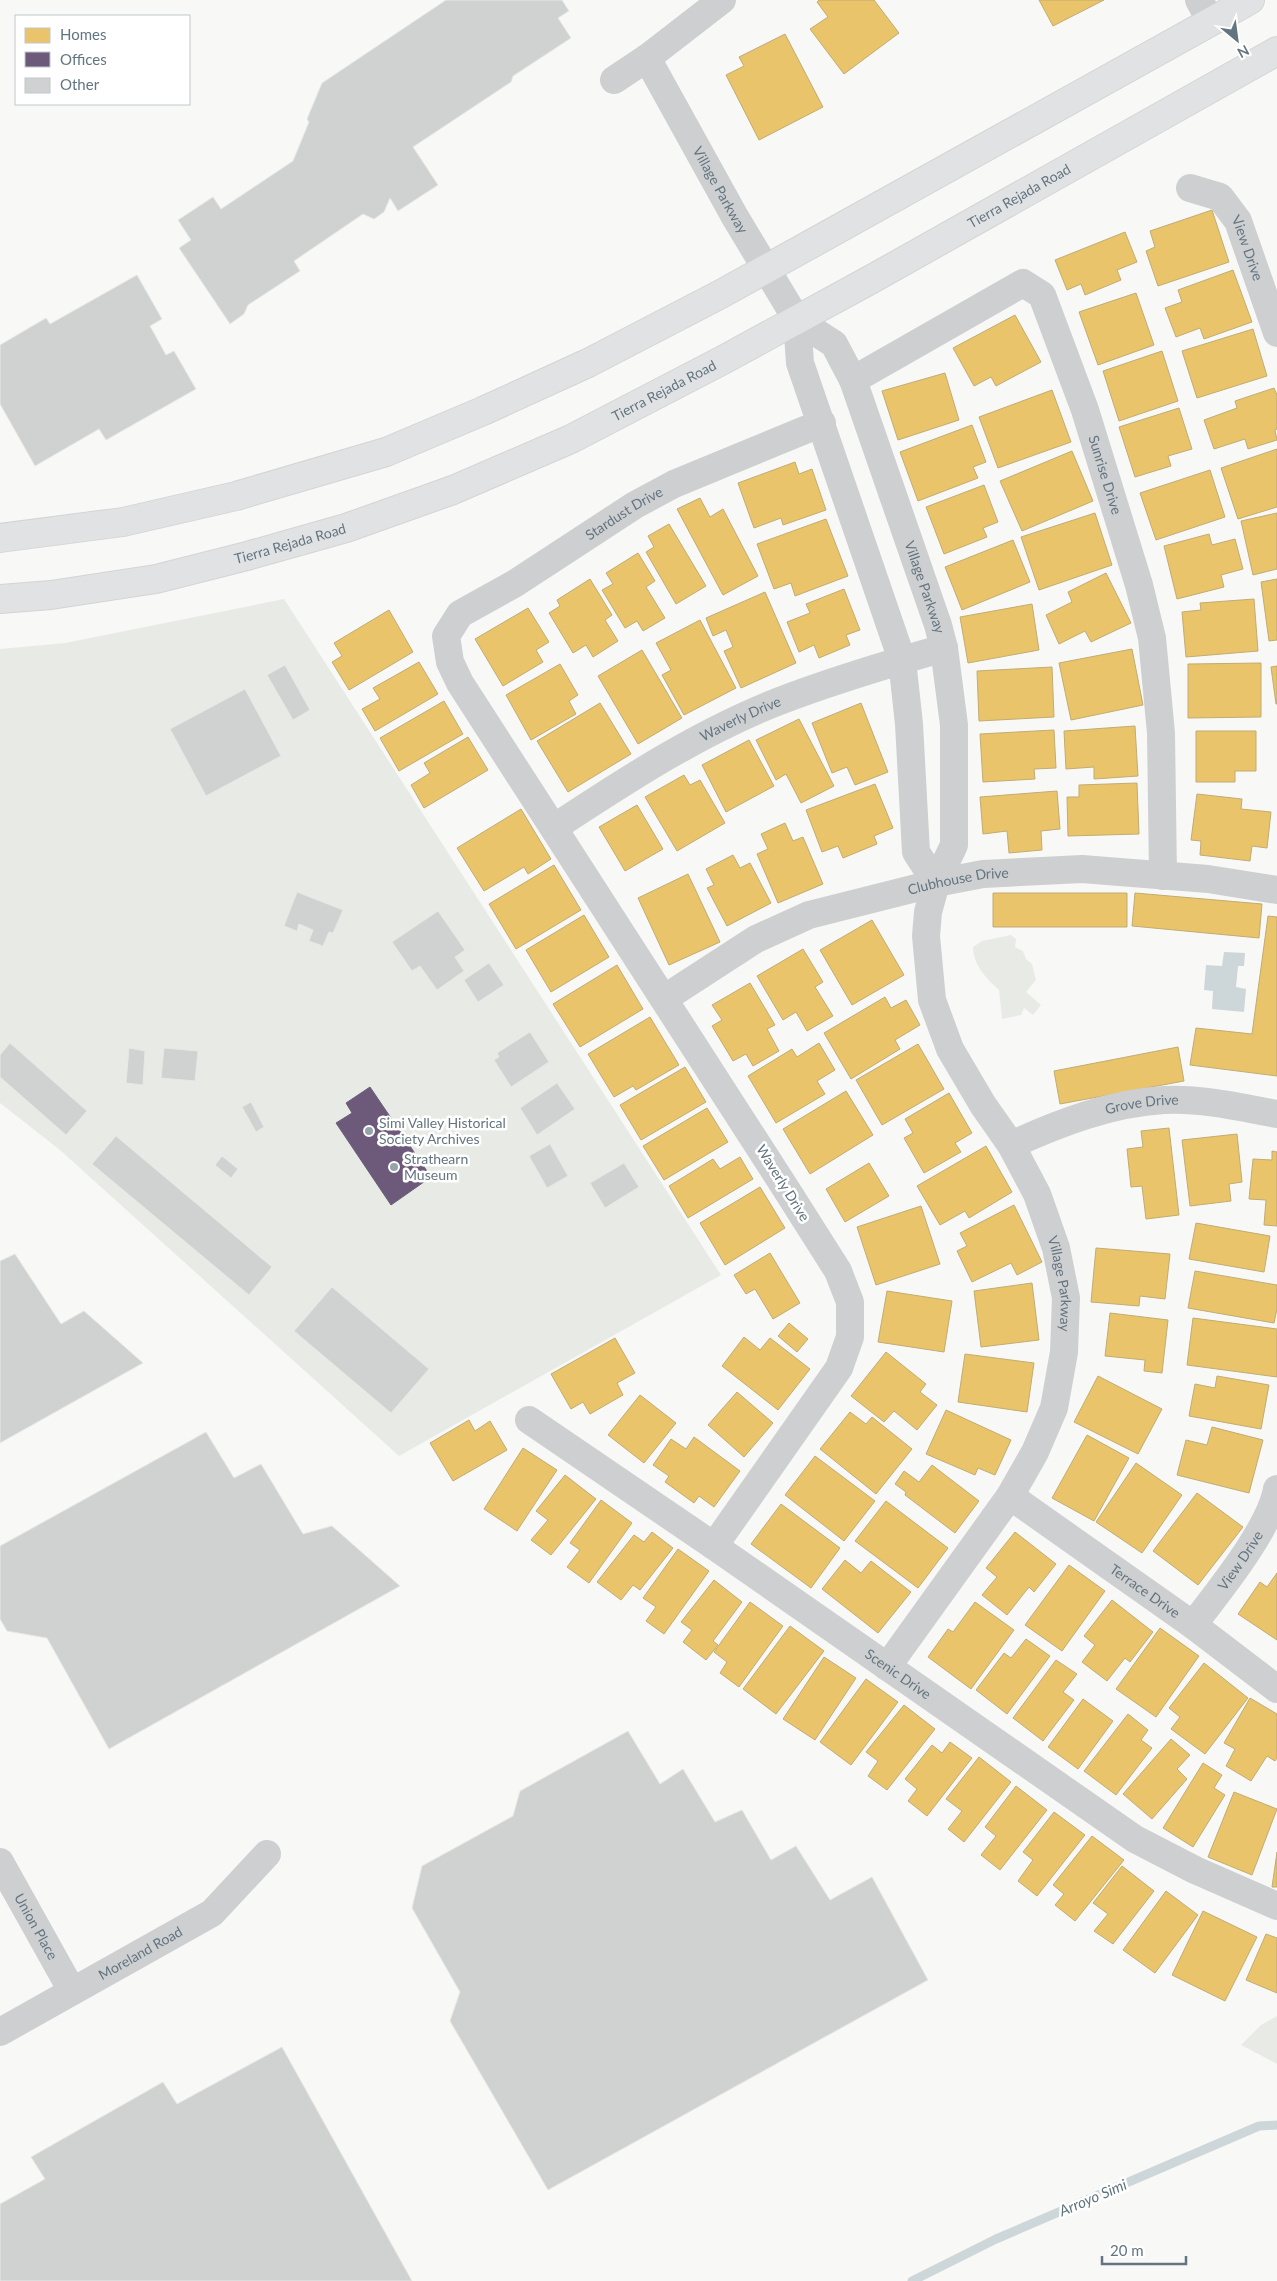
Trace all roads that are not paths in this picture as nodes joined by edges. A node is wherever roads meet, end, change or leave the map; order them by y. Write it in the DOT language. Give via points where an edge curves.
graph roads {
  1 [pos="722,0"];
  2 [pos="1250,0"];
  3 [pos="1205,11"];
  4 [pos="1277,51"];
  5 [pos="646,58"];
  6 [pos="614,80"];
  7 [pos="1190,188"];
  8 [pos="767,269"];
  9 [pos="797,320"];
  10 [pos="1277,333"];
  11 [pos="853,380"];
  12 [pos="822,423"];
  13 [pos="0,538"];
  14 [pos="0,599"];
  15 [pos="446,636"];
  16 [pos="944,648"];
  17 [pos="902,660"];
  18 [pos="555,828"];
  19 [pos="1163,876"];
  20 [pos="936,883"];
  21 [pos="1277,890"];
  22 [pos="665,998"];
  23 [pos="1277,1114"];
  24 [pos="1011,1145"];
  25 [pos="529,1420"];
  26 [pos="1277,1488"];
  27 [pos="1010,1496"];
  28 [pos="714,1546"];
  29 [pos="1193,1626"];
  30 [pos="887,1667"];
  31 [pos="1277,1689"];
  32 [pos="267,1854"];
  33 [pos="0,1862"];
  34 [pos="1277,1906"];
  35 [pos="72,1991"];
  36 [pos="0,2032"];
  1 -- 5 [label="street"];
  2 -- 3 [label="main road"];
  3 -- 8 [label="main road"];
  4 -- 9 [label="main road, Tierra Rejada Road"];
  5 -- 6 [label="street"];
  5 -- 8 [label="street, Village Parkway"];
  7 -- 10 [label="street, View Drive" via="1220,197 1238,221"];
  8 -- 9 [label="street, Village Parkway"];
  8 -- 13 [label="main road" via="588,363 386,452 236,496 123,522"];
  9 -- 11 [label="street, Village Parkway" via="834,344"];
  9 -- 12 [label="street, Village Parkway" via="800,363"];
  9 -- 14 [label="main road, Tierra Rejada Road" via="571,440 453,490 346,528 156,579 51,595"];
  11 -- 16 [label="street, Village Parkway"];
  11 -- 19 [label="street, Sunrise Drive" via="1023,283 1042,295 1085,410 1152,638 1161,733"];
  12 -- 15 [label="street, Stardust Drive" via="674,484 635,505 514,584 460,614"];
  12 -- 17 [label="street, Village Parkway"];
  15 -- 18 [label="street, Waverly Drive" via="450,662 460,682"];
  16 -- 17 [label="street, Waverly Drive"];
  16 -- 20 [label="street, Village Parkway" via="954,725 954,845"];
  17 -- 18 [label="street, Waverly Drive" via="776,703 718,730 632,777"];
  17 -- 20 [label="street, Village Parkway" via="916,852"];
  18 -- 22 [label="street, Waverly Drive"];
  19 -- 20 [label="street, Clubhouse Drive" via="1082,869 983,874"];
  19 -- 21 [label="street, Clubhouse Drive" via="1208,879"];
  20 -- 22 [label="street, Clubhouse Drive" via="809,915 756,939"];
  20 -- 24 [label="street, Village Parkway" via="926,936 932,1000 950,1048"];
  22 -- 28 [label="street, Waverly Drive" via="838,1271 850,1302 850,1337 839,1368"];
  23 -- 24 [label="street, Grove Drive" via="1223,1104 1165,1100 1117,1106 1040,1131"];
  24 -- 27 [label="street, Village Parkway" via="1038,1194 1056,1248 1066,1298 1064,1352 1054,1408 1035,1452"];
  25 -- 28 [label="street, Scenic Drive"];
  26 -- 29 [label="street, View Drive" via="1261,1528"];
  27 -- 29 [label="street, Terrace Drive"];
  27 -- 30 [label="street, Village Parkway"];
  28 -- 30 [label="street, Scenic Drive"];
  29 -- 31 [label="street, Terrace Drive"];
  30 -- 34 [label="street, Scenic Drive" via="1134,1839"];
  32 -- 35 [label="street, Moreland Road" via="212,1913"];
  33 -- 35 [label="street, Union Place"];
  35 -- 36 [label="street, Moreland Road"];
}
